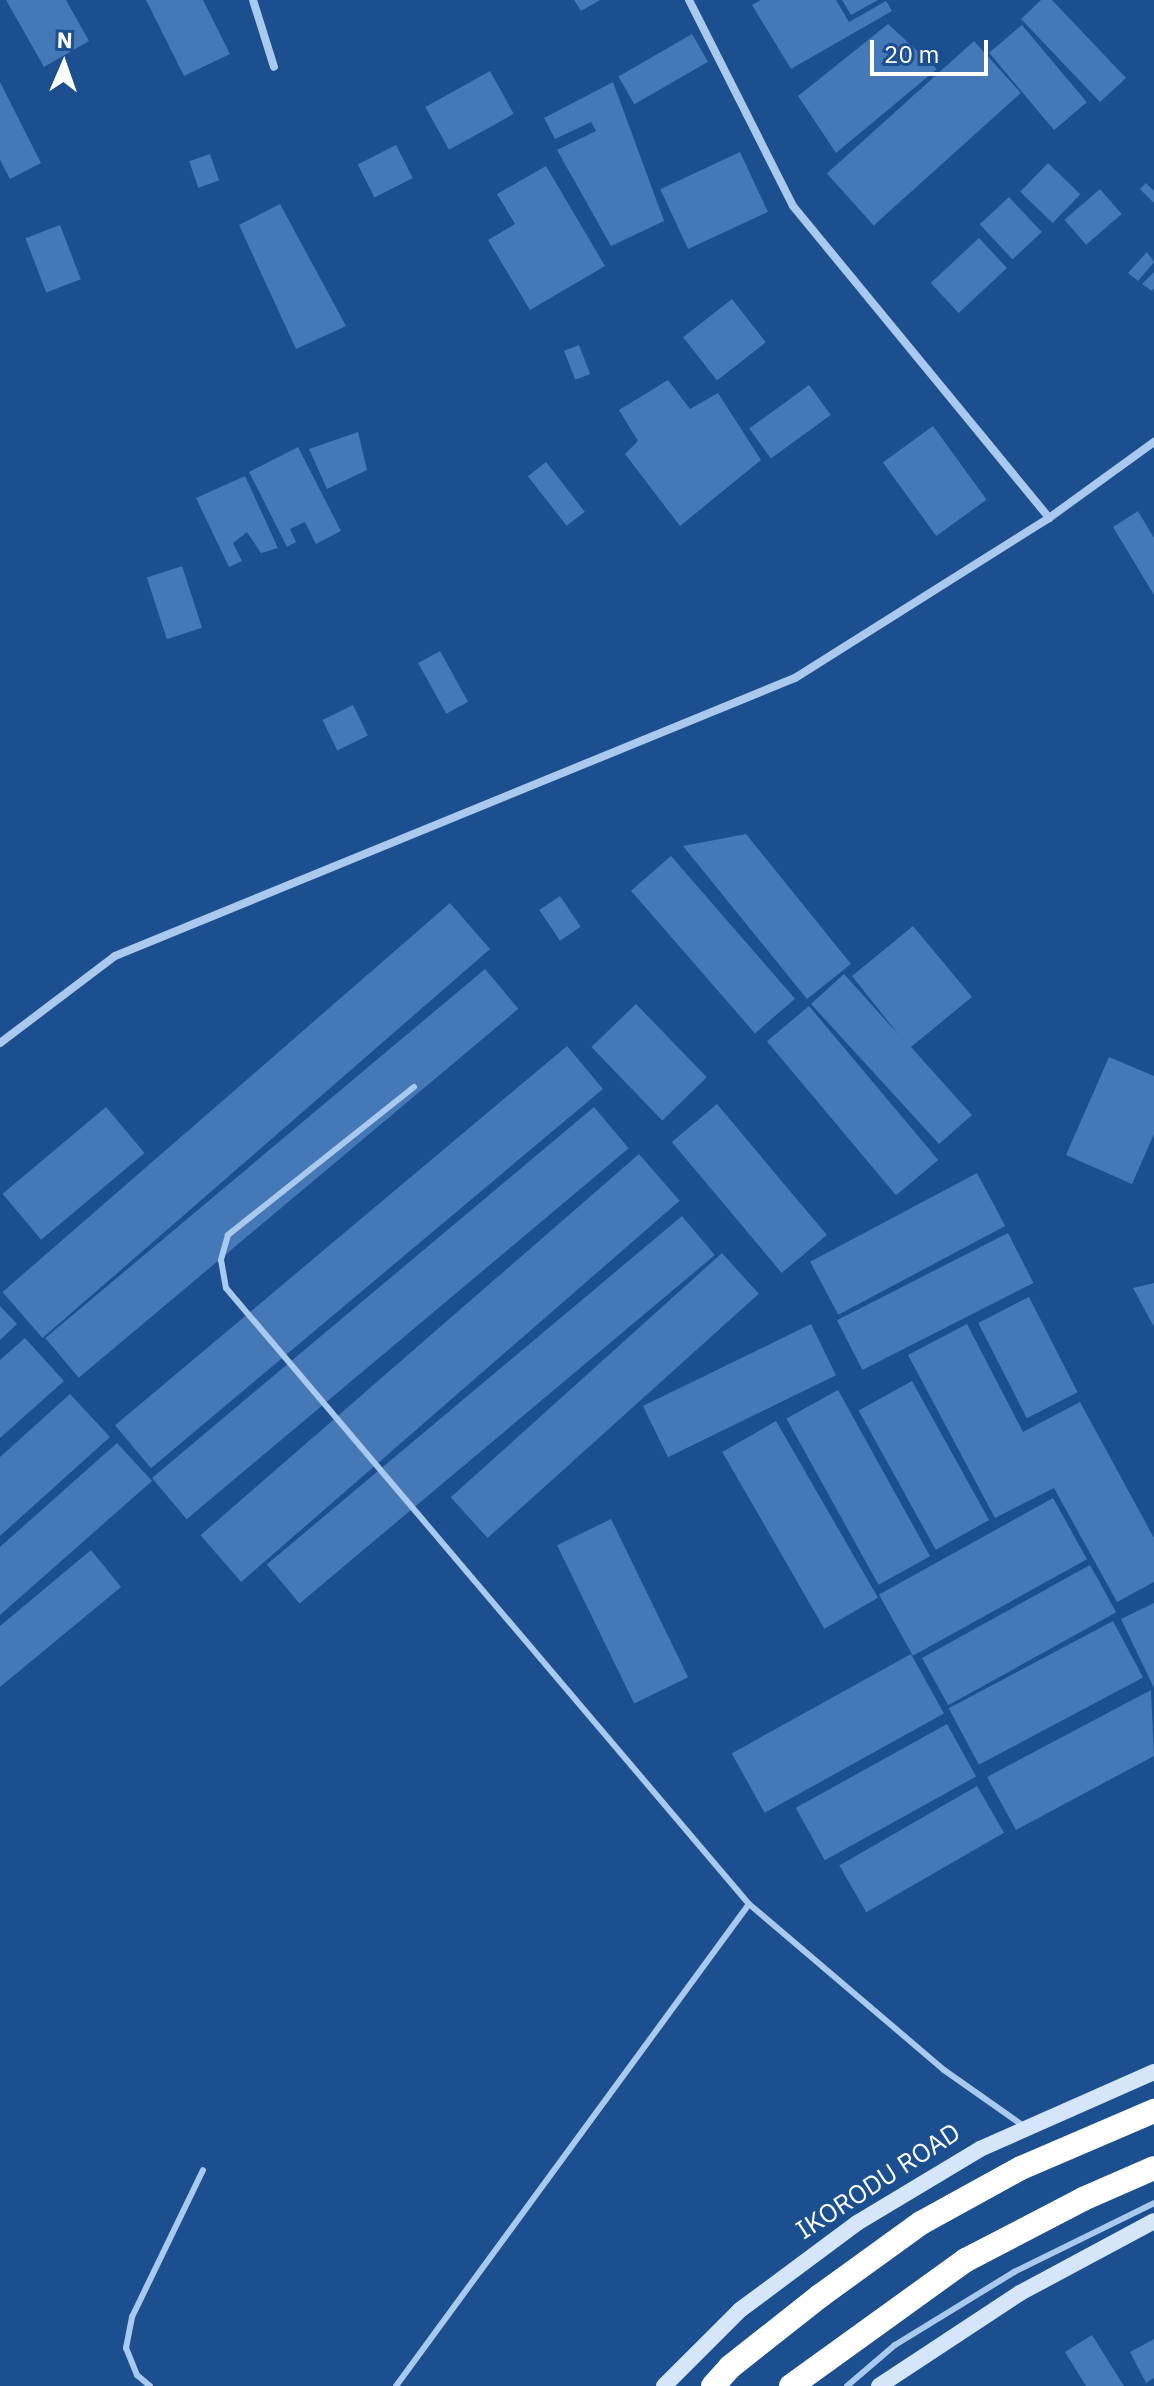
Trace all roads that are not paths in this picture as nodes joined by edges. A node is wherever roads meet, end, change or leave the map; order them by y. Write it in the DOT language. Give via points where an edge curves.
graph roads {
  1 [pos="253,0"];
  2 [pos="689,0"];
  3 [pos="274,67"];
  4 [pos="1154,442"];
  5 [pos="1049,518"];
  6 [pos="0,1043"];
  7 [pos="414,1087"];
  8 [pos="749,1904"];
  9 [pos="1154,2072"];
  10 [pos="1154,2111"];
  11 [pos="1025,2127"];
  12 [pos="1154,2168"];
  13 [pos="203,2170"];
  14 [pos="1154,2203"];
  15 [pos="1154,2221"];
  16 [pos="150,2386"];
  17 [pos="396,2386"];
  18 [pos="664,2386"];
  19 [pos="713,2386"];
  20 [pos="791,2386"];
  21 [pos="847,2386"];
  22 [pos="879,2386"];
  1 -- 3 [label="street"];
  2 -- 5 [label="street" via="793,206"];
  4 -- 5 [label="street"];
  5 -- 6 [label="street" via="795,678 115,956"];
  7 -- 8 [label="lane" via="228,1235 221,1260 226,1288"];
  8 -- 11 [label="lane" via="944,2070"];
  8 -- 17 [label="lane"];
  9 -- 11 [label="street, IKORODU ROAD"];
  10 -- 19 [label="highway" via="1021,2168 921,2223 820,2296"];
  11 -- 18 [label="street, IKORODU ROAD" via="857,2223 740,2310"];
  12 -- 20 [label="highway" via="966,2260"];
  13 -- 16 [label="lane" via="132,2317 126,2348 137,2375"];
  14 -- 21 [label="lane" via="1014,2272 895,2345"];
  15 -- 22 [label="street" via="1020,2293"];
}
